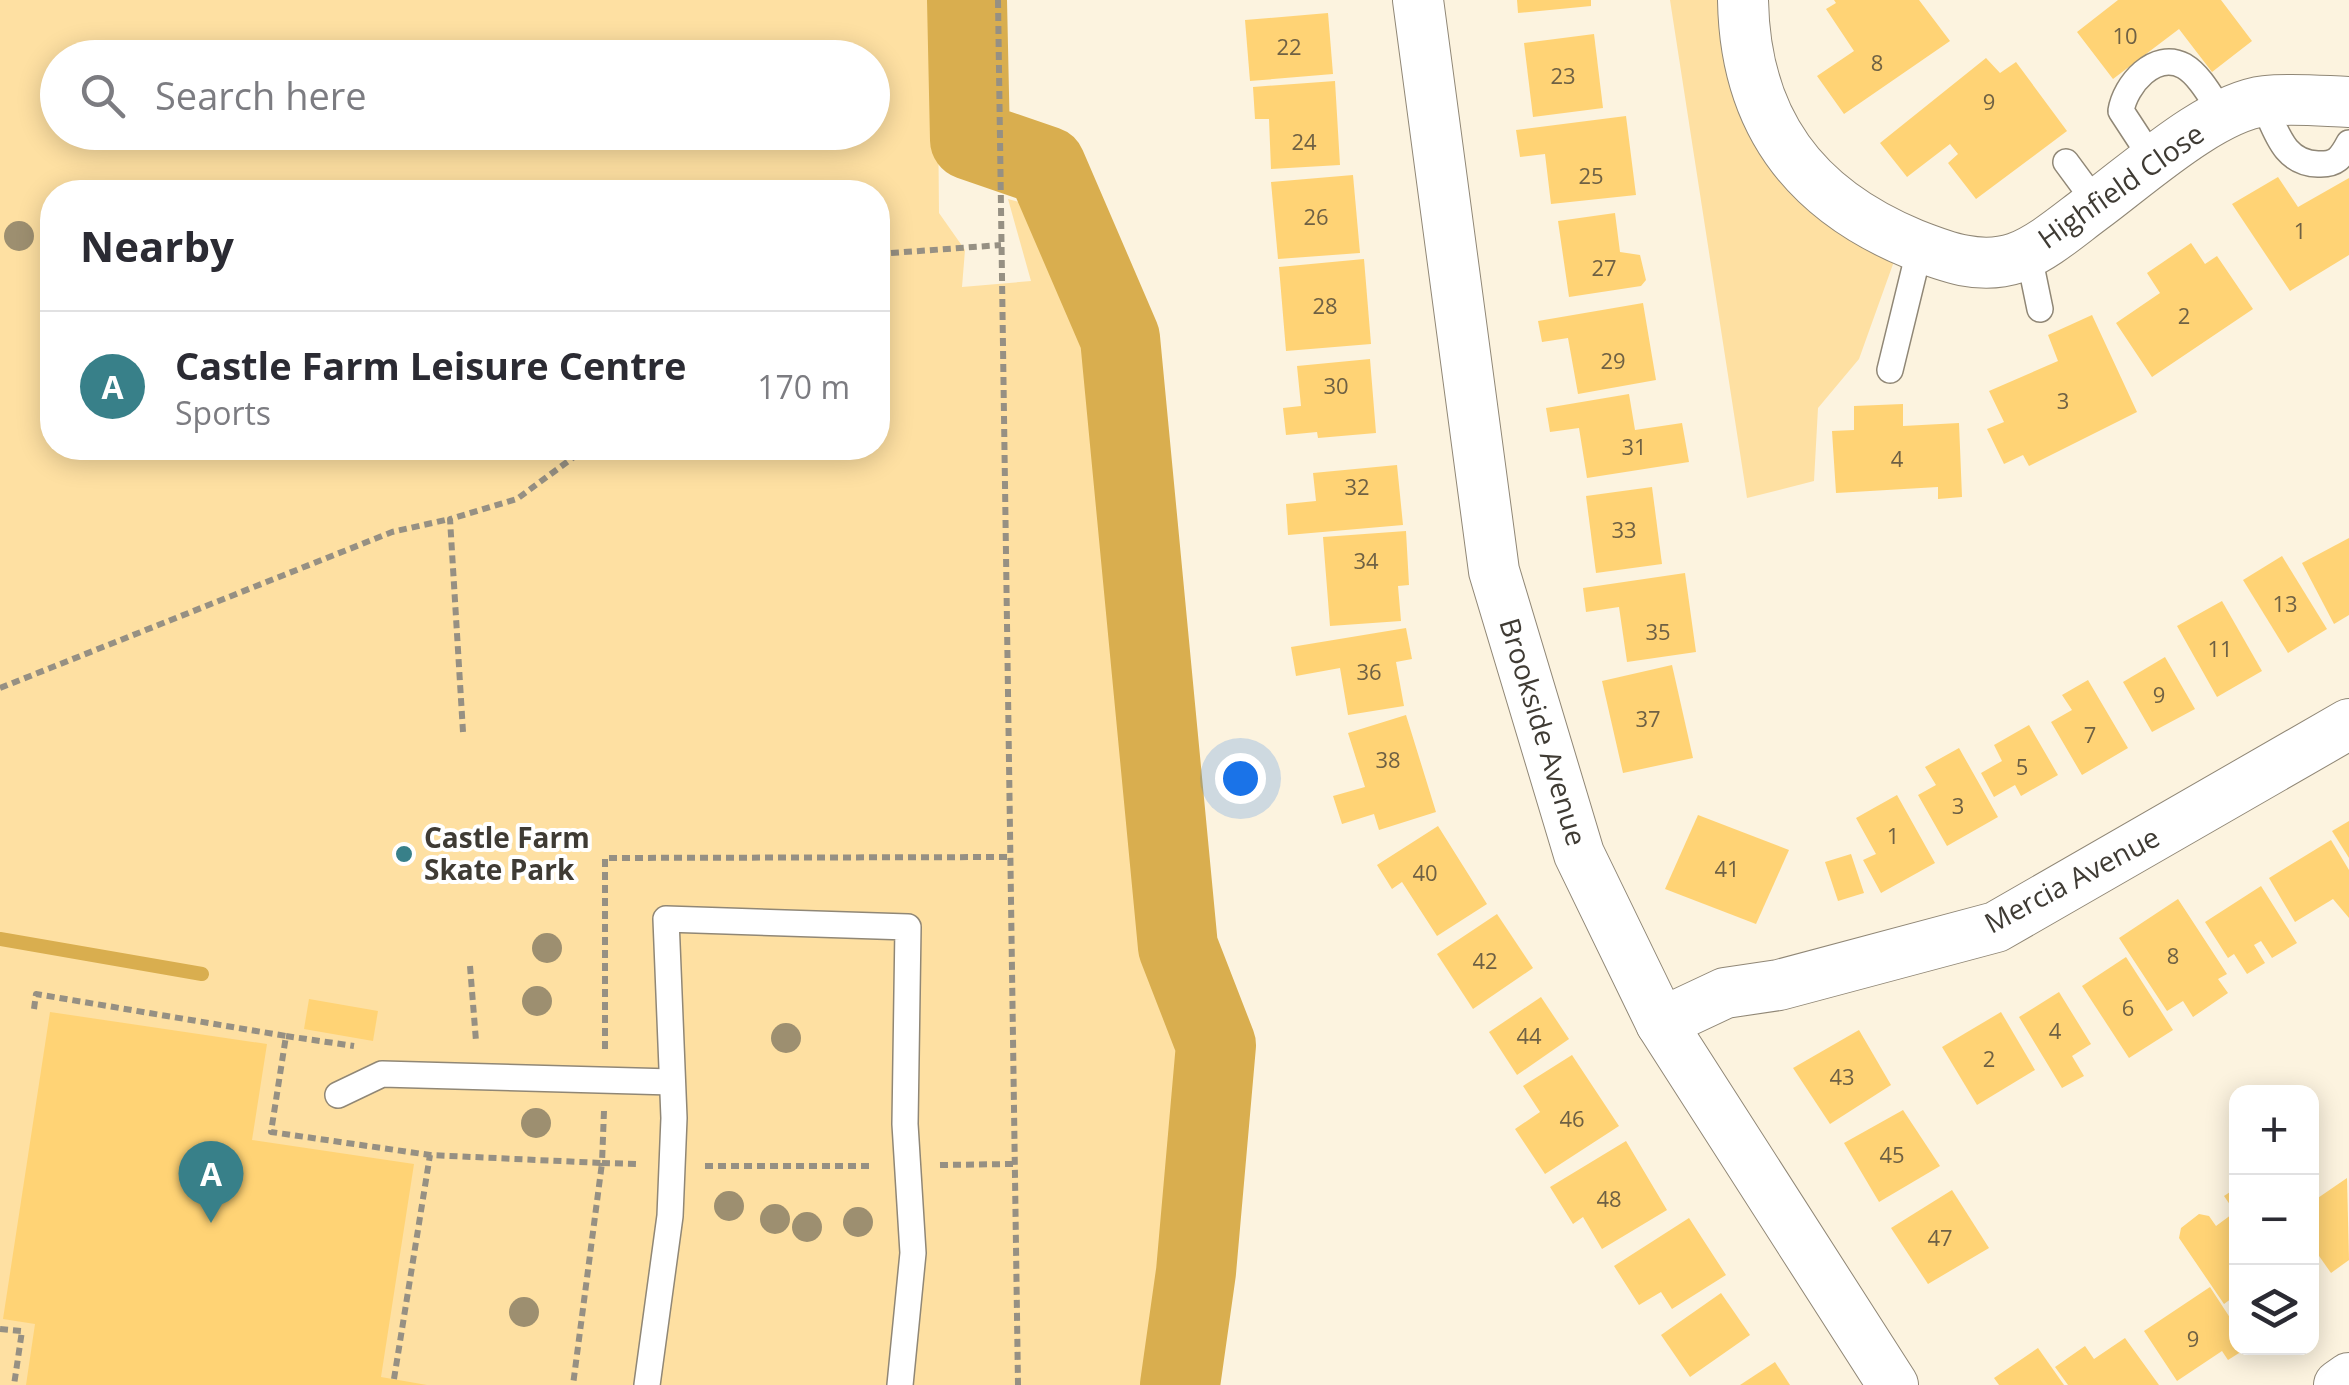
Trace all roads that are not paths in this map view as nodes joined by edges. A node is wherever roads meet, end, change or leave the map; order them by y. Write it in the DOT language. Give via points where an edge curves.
graph roads {
  1 [pos="1418,0"];
  2 [pos="1743,0"];
  3 [pos="2349,102"];
  4 [pos="2243,109"];
  5 [pos="2349,143"];
  6 [pos="2066,162"];
  7 [pos="2155,163"];
  8 [pos="2097,204"];
  9 [pos="1920,247"];
  10 [pos="2028,251"];
  11 [pos="2040,309"];
  12 [pos="1890,370"];
  13 [pos="2349,724"];
  14 [pos="1661,1023"];
  15 [pos="672,1082"];
  16 [pos="338,1095"];
  17 [pos="2349,1378"];
  18 [pos="647,1385"];
  19 [pos="900,1385"];
  20 [pos="1893,1385"];
  21 [pos="2339,1385"];
  1 -- 14 [label="street, Brookside Avenue" via="1494,572 1580,854"];
  2 -- 9 [label="street, Highfield Close" via="1761,100 1798,169 1849,213"];
  3 -- 4 [label="street"];
  4 -- 5 [label="lane" via="2297,162 2330,164"];
  4 -- 7 [label="street, Highfield Close"];
  4 -- 7 [label="lane" via="2183,66 2169,62 2149,69 2124,96 2121,110"];
  6 -- 8 [label="lane"];
  7 -- 8 [label="street, Highfield Close"];
  8 -- 10 [label="street, Highfield Close"];
  9 -- 10 [label="street, Highfield Close" via="1977,264"];
  9 -- 12 [label="lane"];
  10 -- 11 [label="lane"];
  13 -- 14 [label="street, Mercia Avenue" via="1996,928 1725,993"];
  14 -- 20 [label="street, Brookside Avenue"];
  15 -- 16 [label="lane" via="382,1074"];
  15 -- 18 [label="lane" via="669,1227"];
  15 -- 19 [label="lane" via="666,918 908,927 912,1253"];
  17 -- 21 [label="street"];
}
